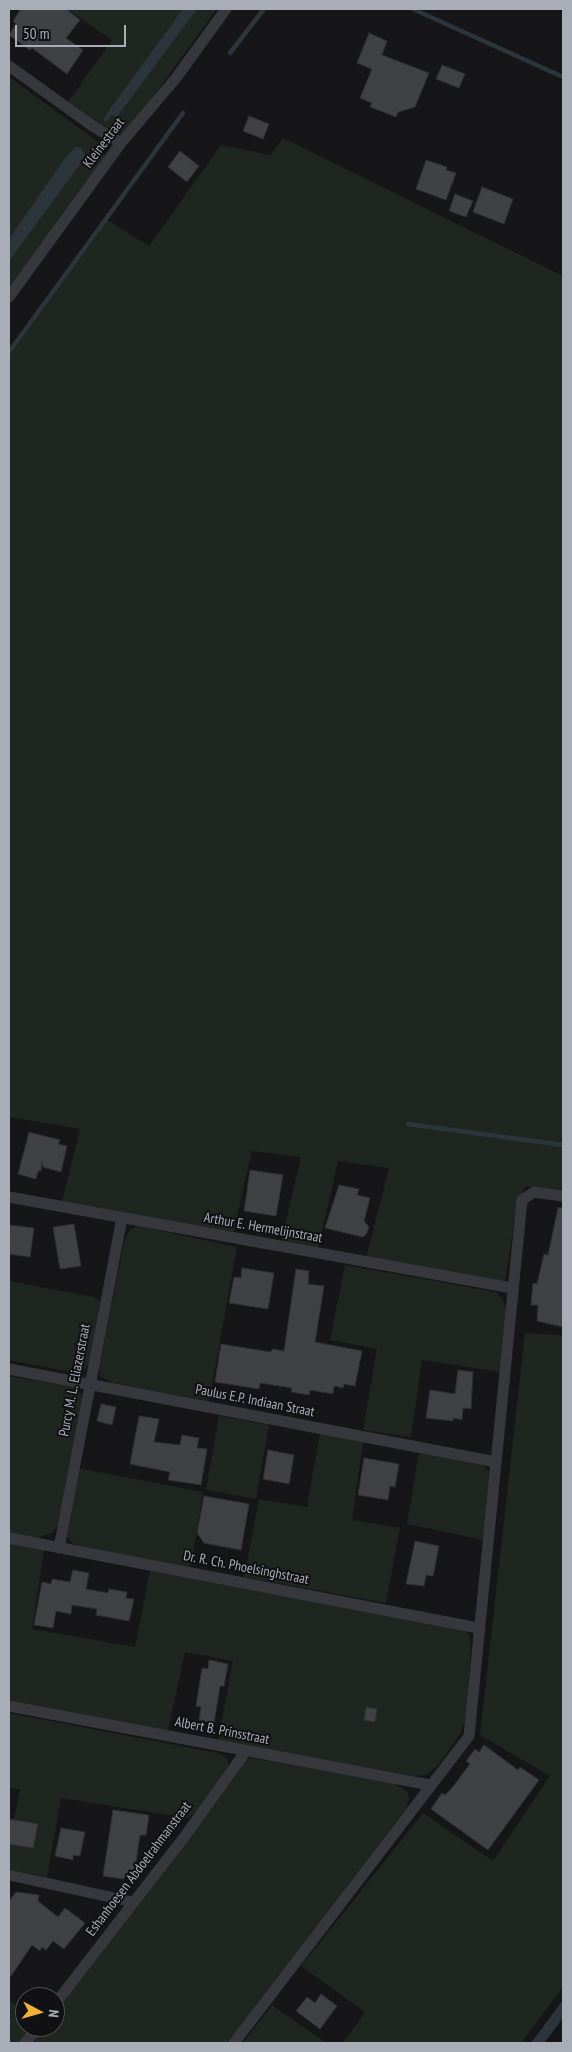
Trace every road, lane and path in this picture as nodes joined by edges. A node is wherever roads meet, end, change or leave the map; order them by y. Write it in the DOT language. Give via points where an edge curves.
graph roads {
  1 [pos="226,9"];
  2 [pos="9,66"];
  3 [pos="121,143"];
  4 [pos="9,297"];
  5 [pos="563,1196"];
  6 [pos="9,1197"];
  7 [pos="122,1218"];
  8 [pos="512,1288"];
  9 [pos="9,1369"];
  10 [pos="90,1385"];
  11 [pos="496,1462"];
  12 [pos="9,1538"];
  13 [pos="59,1548"];
  14 [pos="478,1628"];
  15 [pos="9,1706"];
  16 [pos="246,1751"];
  17 [pos="430,1785"];
  18 [pos="9,1875"];
  19 [pos="133,1902"];
  20 [pos="65,1991"];
  21 [pos="234,2043"];
  1 -- 3 [label="street, Kleinestraat" via="176,78"];
  2 -- 3 [label="street"];
  3 -- 4 [label="street, Kleinestraat"];
  5 -- 8 [label="street" via="534,1192 522,1200"];
  6 -- 7 [label="street, Arthur E. Hermelijnstraat"];
  7 -- 8 [label="street, Arthur E. Hermelijnstraat"];
  7 -- 10 [label="street, Purcy M. L. Eliazerstraat"];
  8 -- 11 [label="street"];
  9 -- 10 [label="street, Paulus E.P. Indiaan Straat"];
  10 -- 11 [label="street, Paulus E.P. Indiaan Straat"];
  10 -- 13 [label="street, Purcy M. L. Eliazerstraat"];
  11 -- 14 [label="street"];
  12 -- 13 [label="street, Dr. R. Ch. Phoelsinghstraat"];
  13 -- 14 [label="street, Dr. R. Ch. Phoelsinghstraat"];
  14 -- 17 [label="street" via="469,1736"];
  15 -- 16 [label="street, Albert B. Prinsstraat"];
  16 -- 17 [label="street, Albert B. Prinsstraat"];
  16 -- 19 [label="street, Eshanhoesen Abdoelrahmanstraat"];
  17 -- 21 [label="street"];
  18 -- 19 [label="street"];
  19 -- 20 [label="street, Eshanhoesen Abdoelrahmanstraat"];
}
